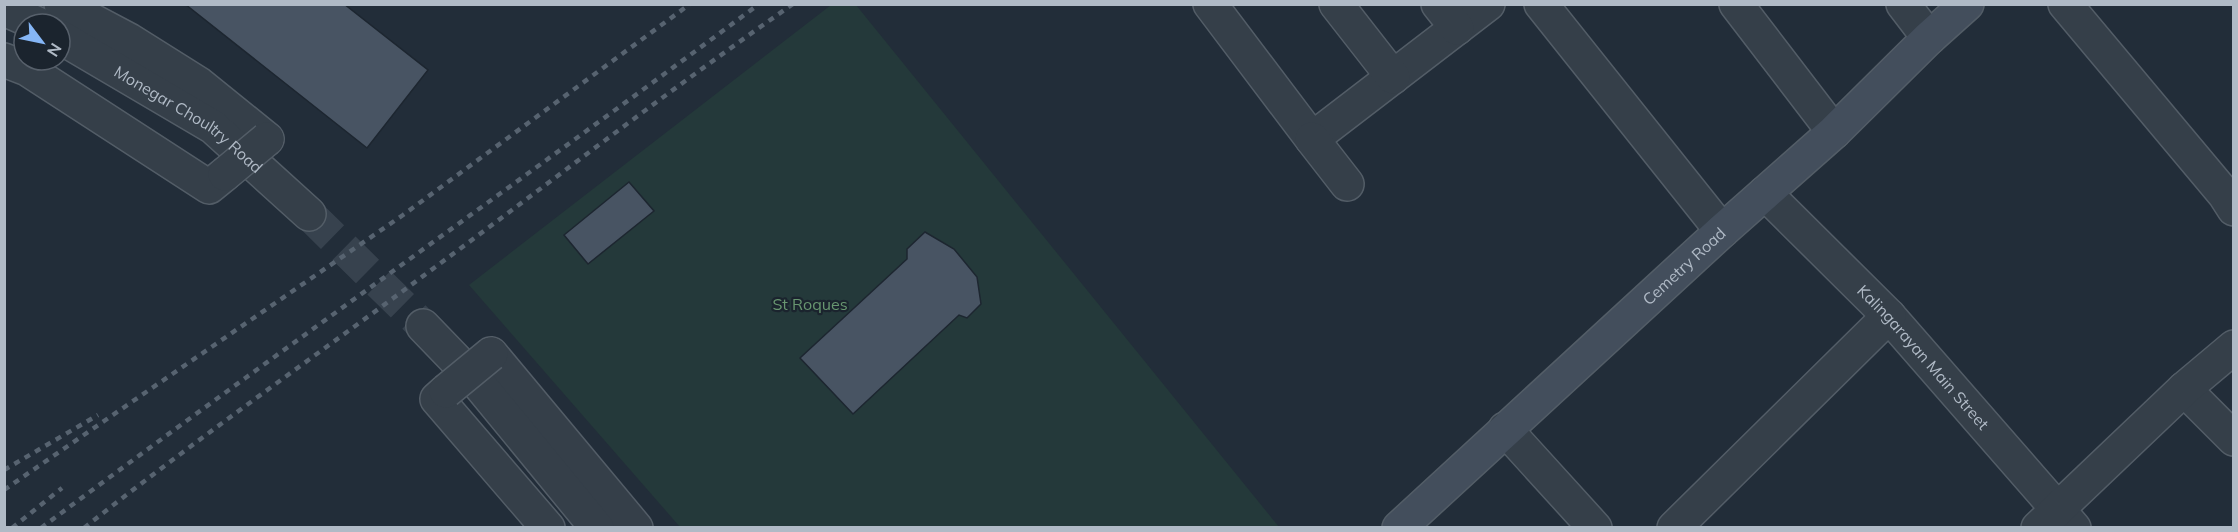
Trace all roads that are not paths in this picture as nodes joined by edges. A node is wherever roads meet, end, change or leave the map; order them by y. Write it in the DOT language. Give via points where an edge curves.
graph roads {
  1 [pos="61,4"];
  2 [pos="1210,4"];
  3 [pos="1336,4"];
  4 [pos="1488,4"];
  5 [pos="1541,4"];
  6 [pos="1736,4"];
  7 [pos="1903,4"];
  8 [pos="1967,4"];
  9 [pos="2065,4"];
  10 [pos="1448,16"];
  11 [pos="1929,38"];
  12 [pos="72,44"];
  13 [pos="4,60"];
  14 [pos="1393,77"];
  15 [pos="1834,132"];
  16 [pos="1312,139"];
  17 [pos="1347,184"];
  18 [pos="1765,193"];
  19 [pos="2231,197"];
  20 [pos="309,214"];
  21 [pos="1722,231"];
  22 [pos="1889,316"];
  23 [pos="423,327"];
  24 [pos="2234,347"];
  25 [pos="2184,389"];
  26 [pos="1505,429"];
  27 [pos="2234,439"];
  28 [pos="2056,521"];
  29 [pos="548,528"];
  30 [pos="597,528"];
  31 [pos="636,528"];
  32 [pos="1399,528"];
  33 [pos="1595,528"];
  34 [pos="1674,528"];
  1 -- 13 [label="street, bridge" via="199,84 267,139 209,188 27,69"];
  2 -- 16 [label="street"];
  3 -- 14 [label="street"];
  4 -- 10 [label="street"];
  5 -- 21 [label="street"];
  6 -- 15 [label="street"];
  7 -- 11 [label="street"];
  8 -- 11 [label="main road, Cemetry Road"];
  9 -- 19 [label="street"];
  10 -- 14 [label="street"];
  11 -- 15 [label="main road, Cemetry Road"];
  12 -- 20 [label="street, Monegar Choultry Road" via="213,127"];
  14 -- 16 [label="street"];
  15 -- 18 [label="main road, Cemetry Road"];
  16 -- 17 [label="street"];
  18 -- 21 [label="main road, Cemetry Road"];
  18 -- 22 [label="street, Kalingarayan Main Street"];
  21 -- 26 [label="main road, Cemetry Road"];
  22 -- 28 [label="street, Kalingarayan Main Street"];
  22 -- 34 [label="street"];
  23 -- 30 [label="street" via="478,383"];
  24 -- 25 [label="street"];
  25 -- 27 [label="street"];
  25 -- 28 [label="street"];
  26 -- 32 [label="main road, Cemetry Road"];
  26 -- 33 [label="street"];
  29 -- 31 [label="street, bridge" via="437,399 491,354"];
}
